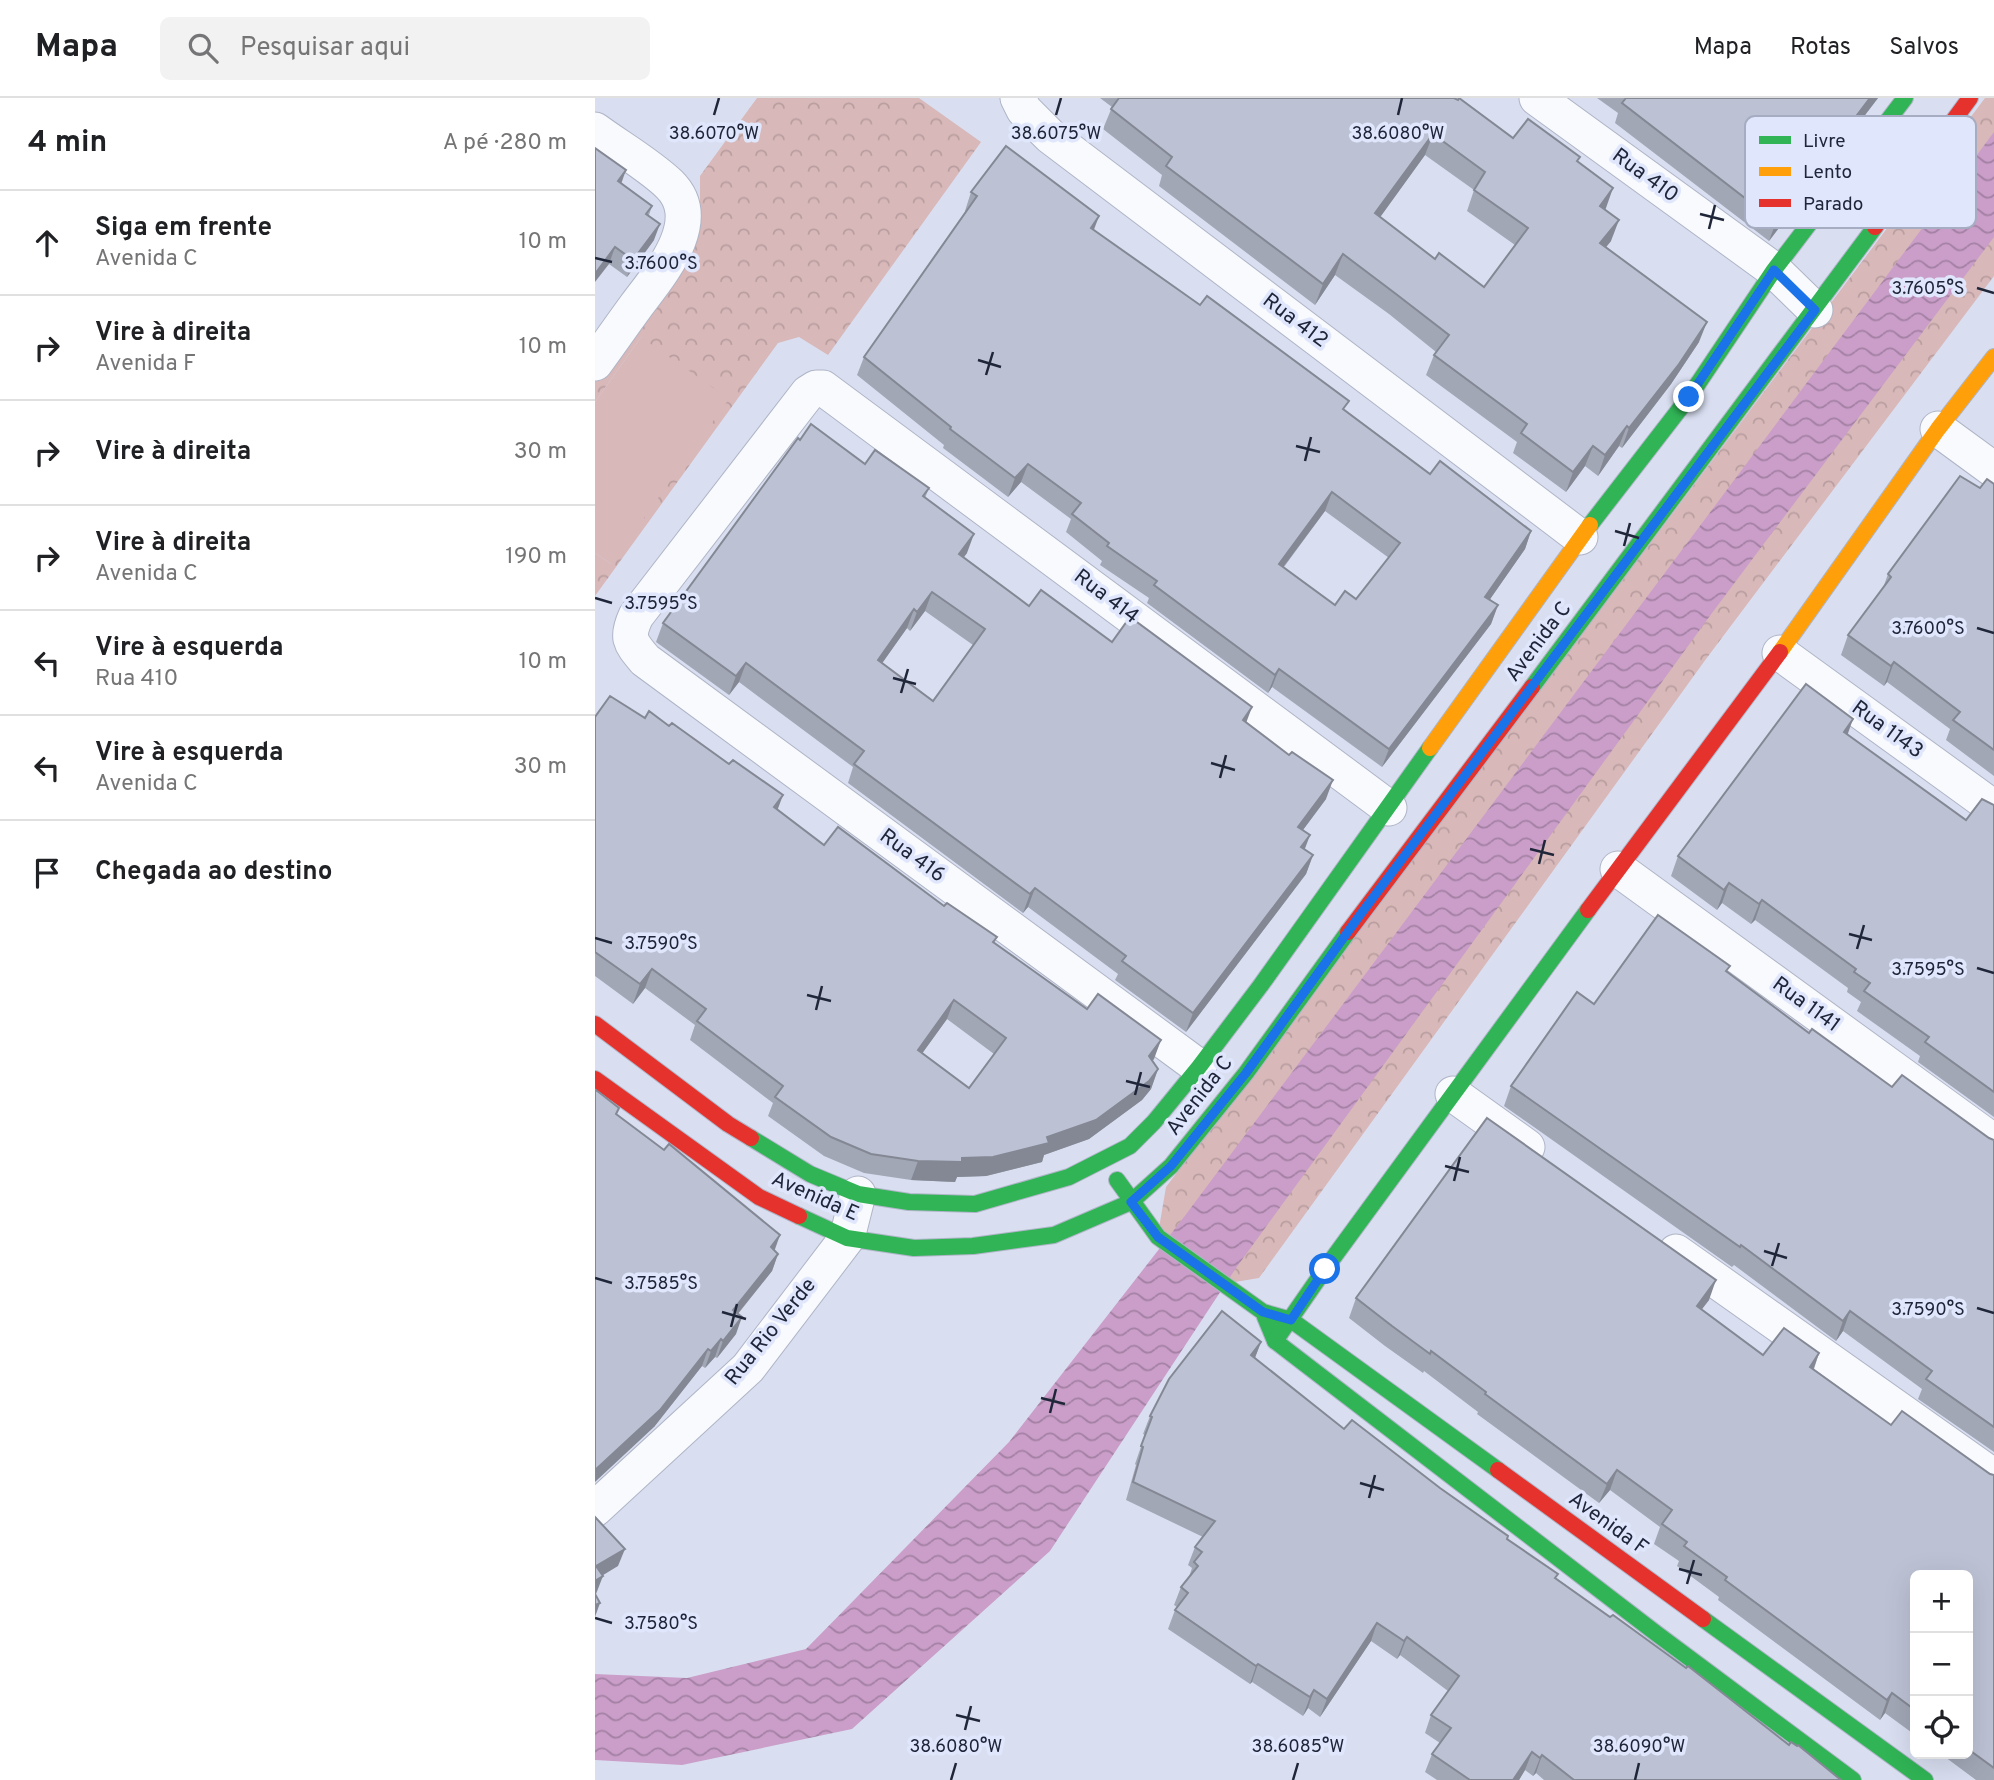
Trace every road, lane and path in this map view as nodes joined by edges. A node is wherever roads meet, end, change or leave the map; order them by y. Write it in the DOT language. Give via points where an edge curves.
graph roads {
  1 [pos="1018,98"];
  2 [pos="1537,98"];
  3 [pos="1905,98"];
  4 [pos="1970,98"];
  5 [pos="1891,116"];
  6 [pos="1957,116"];
  7 [pos="595,130"];
  8 [pos="1806,228"];
  9 [pos="1875,228"];
  10 [pos="1774,270"];
  11 [pos="1815,310"];
  12 [pos="1994,357"];
  13 [pos="595,363"];
  14 [pos="823,388"];
  15 [pos="1938,429"];
  16 [pos="1994,470"];
  17 [pos="1580,537"];
  18 [pos="1780,653"];
  19 [pos="1389,808"];
  20 [pos="1994,808"];
  21 [pos="1618,869"];
  22 [pos="595,1024"];
  23 [pos="1199,1067"];
  24 [pos="595,1079"];
  25 [pos="1453,1094"];
  26 [pos="1994,1142"];
  27 [pos="1104,1161"];
  28 [pos="1555,1166"];
  29 [pos="858,1194"];
  30 [pos="1131,1202"];
  31 [pos="847,1238"];
  32 [pos="1656,1238"];
  33 [pos="1258,1309"];
  34 [pos="1291,1320"];
  35 [pos="1275,1341"];
  36 [pos="1994,1477"];
  37 [pos="602,1491"];
  38 [pos="1855,1761"];
  39 [pos="1925,1780"];
  1 -- 17 [label="street, Rua 412" via="1050,136"];
  2 -- 10 [label="street, Rua 410"];
  3 -- 5 [label="street, Avenida C"];
  4 -- 6 [label="street, Avenida C"];
  7 -- 13 [label="street" via="670,185 683,205 677,245 667,264"];
  8 -- 10 [label="street, Avenida C"];
  9 -- 11 [label="street, Avenida C"];
  10 -- 11 [label="street, Rua 410"];
  10 -- 17 [label="street, Avenida C" via="1689,397"];
  11 -- 30 [label="street, Avenida C" via="1246,1073 1171,1166"];
  12 -- 15 [label="street"];
  14 -- 19 [label="street, Rua 414"];
  14 -- 23 [label="street, Rua 416" via="808,393 636,616 630,639 645,660"];
  15 -- 16 [label="street"];
  15 -- 18 [label="street"];
  17 -- 19 [label="street, Avenida C"];
  18 -- 20 [label="street, Rua 1143"];
  18 -- 21 [label="street"];
  19 -- 23 [label="street, Avenida C"];
  21 -- 25 [label="street"];
  21 -- 26 [label="street, Rua 1141"];
  22 -- 29 [label="street, Avenida E" via="727,1124 810,1174"];
  23 -- 27 [label="street, Avenida C" via="1130,1146"];
  24 -- 31 [label="street, Avenida E" via="759,1197"];
  25 -- 28 [label="street"];
  25 -- 34 [label="street"];
  27 -- 29 [label="street, Avenida E" via="1069,1177 975,1204 909,1202"];
  27 -- 30 [label="street"];
  29 -- 31 [label="street, Rua Rio Verde"];
  30 -- 31 [label="street, Avenida E" via="1054,1235 973,1246 914,1248"];
  30 -- 33 [label="street" via="1158,1237"];
  31 -- 37 [label="street, Rua Rio Verde" via="748,1368"];
  32 -- 36 [label="street"];
  33 -- 34 [label="street, Avenida F"];
  33 -- 35 [label="street"];
  34 -- 35 [label="street"];
  34 -- 38 [label="street, Avenida F"];
  35 -- 38 [label="street, Avenida F" via="1657,1634"];
  38 -- 39 [label="street, Avenida F"];
}
